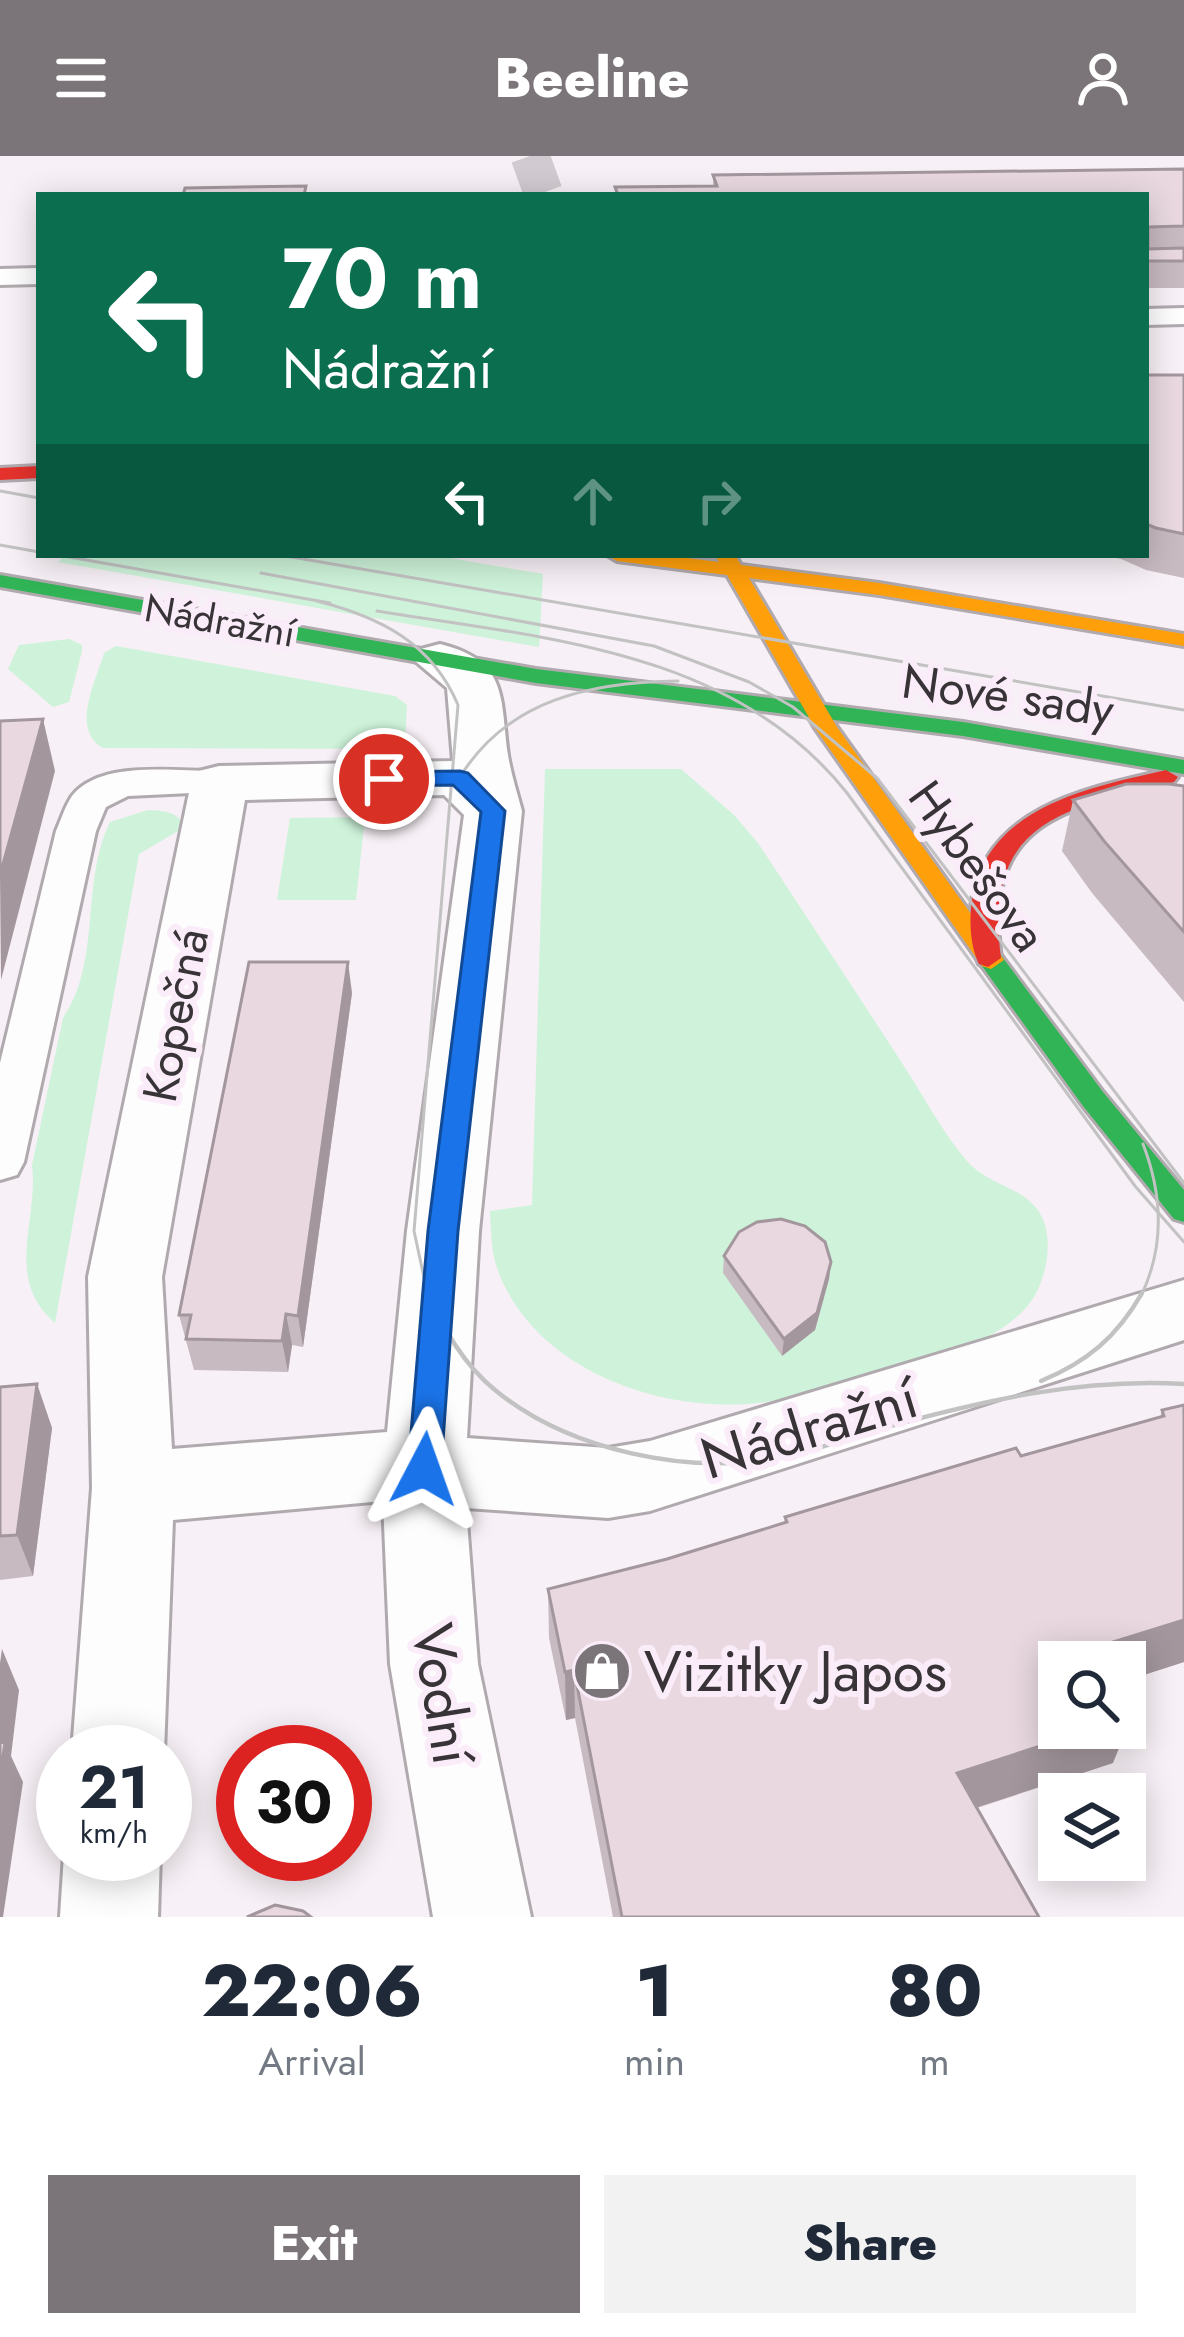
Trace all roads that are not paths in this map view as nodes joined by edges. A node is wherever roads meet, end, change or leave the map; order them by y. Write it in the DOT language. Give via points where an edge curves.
graph roads {
  1 [pos="36,276"];
  2 [pos="0,277"];
  3 [pos="1184,316"];
  4 [pos="1149,317"];
  5 [pos="36,472"];
  6 [pos="0,474"];
  7 [pos="659,558"];
  8 [pos="730,563"];
  9 [pos="0,581"];
  10 [pos="0,594"];
  11 [pos="92,597"];
  12 [pos="1184,640"];
  13 [pos="440,659"];
  14 [pos="818,715"];
  15 [pos="1184,770"];
  16 [pos="219,783"];
  17 [pos="493,811"];
  18 [pos="988,958"];
  19 [pos="18,1004"];
  20 [pos="0,1162"];
  21 [pos="1184,1211"];
  22 [pos="1184,1310"];
  23 [pos="424,1469"];
  24 [pos="133,1488"];
  25 [pos="120,1725"];
  26 [pos="111,1881"];
  27 [pos="109,1917"];
  28 [pos="482,1917"];
  1 -- 2 [label="lane"];
  3 -- 4 [label="lane"];
  5 -- 6 [label="main road"];
  7 -- 8 [label="main road"];
  8 -- 12 [label="main road, Nové sady"];
  8 -- 14 [label="main road, Hybešova"];
  9 -- 11 [label="main road, Nádražní"];
  10 -- 11 [label="main road"];
  11 -- 13 [label="main road, Nádražní"];
  13 -- 14 [label="main road, Nádražní"];
  13 -- 17 [label="street" via="475,687"];
  14 -- 15 [label="main road, Nové sady" via="963,729"];
  14 -- 18 [label="main road, Hybešova"];
  15 -- 18 [label="main road" via="1085,794 1028,827 992,866 982,892 978,915"];
  16 -- 17 [label="street" via="460,778"];
  16 -- 19 [label="lane" via="122,784 89,800"];
  16 -- 24 [label="street, Kopečná" via="125,1277"];
  17 -- 23 [label="street"];
  18 -- 21 [label="main road, Hybešova"];
  19 -- 20 [label="lane"];
  22 -- 23 [label="street, Nádražní" via="650,1477 608,1483"];
  23 -- 24 [label="street, Nádražní" via="315,1469"];
  23 -- 28 [label="street, Vodní" via="434,1664"];
  24 -- 25 [label="street, Kopečná"];
  26 -- 27 [label="street"];
}
